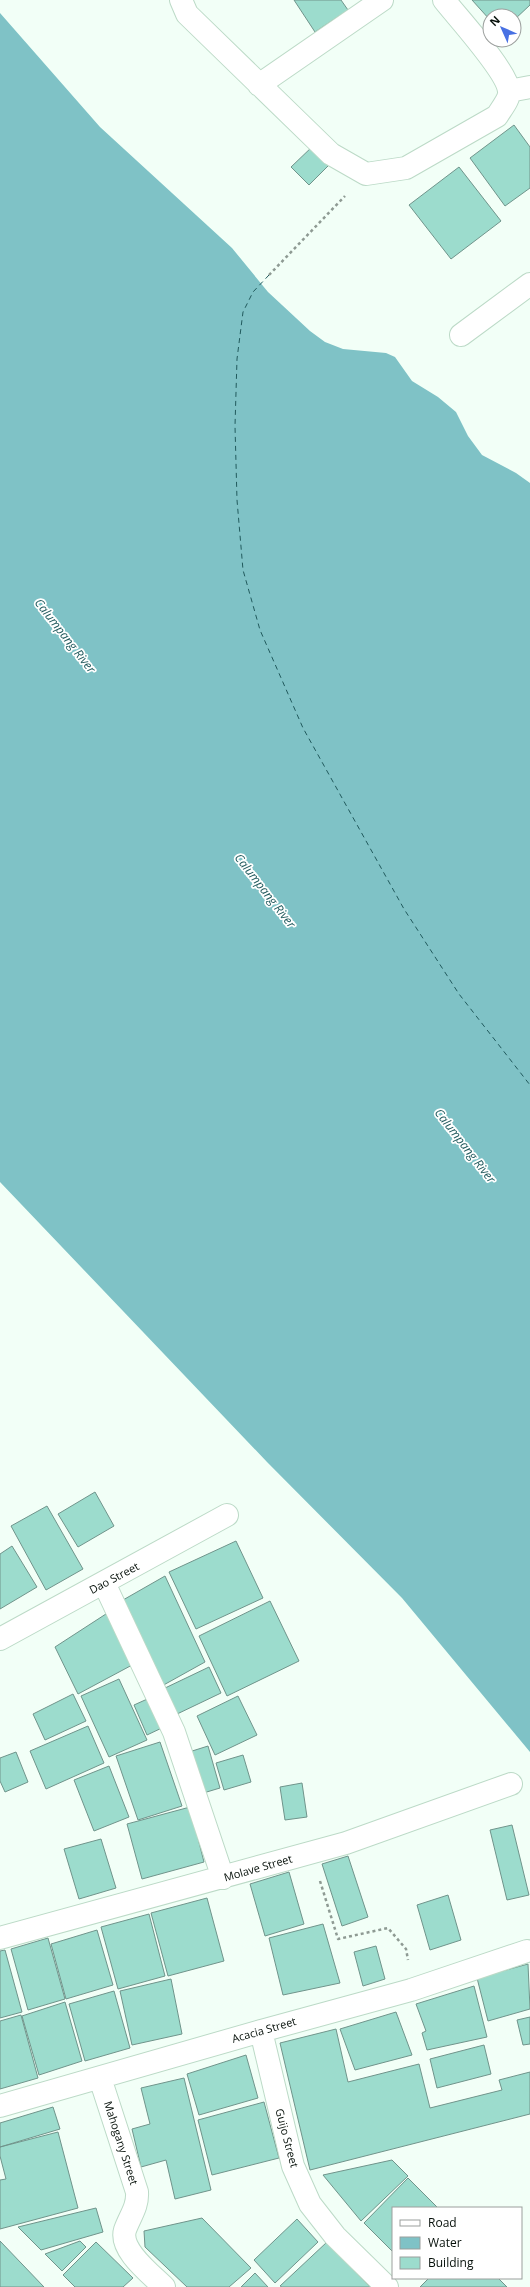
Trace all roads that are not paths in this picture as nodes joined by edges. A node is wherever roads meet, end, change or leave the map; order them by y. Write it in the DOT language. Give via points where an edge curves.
graph roads {
  1 [pos="181,0"];
  2 [pos="382,0"];
  3 [pos="444,0"];
  4 [pos="260,85"];
  5 [pos="530,87"];
  6 [pos="509,91"];
  7 [pos="530,284"];
  8 [pos="461,335"];
  9 [pos="227,1515"];
  10 [pos="104,1583"];
  11 [pos="0,1639"];
  12 [pos="510,1784"];
  13 [pos="223,1878"];
  14 [pos="0,1938"];
  15 [pos="526,1951"];
  16 [pos="260,2031"];
  17 [pos="100,2078"];
  18 [pos="0,2106"];
  19 [pos="164,2287"];
  20 [pos="387,2287"];
  1 -- 4 [label="street" via="187,14"];
  2 -- 4 [label="street"];
  3 -- 6 [label="street" via="502,73"];
  4 -- 6 [label="street" via="331,154 366,174 406,168 496,116 505,104"];
  5 -- 6 [label="street"];
  7 -- 8 [label="street"];
  9 -- 10 [label="street, Dao Street"];
  10 -- 11 [label="street, Dao Street"];
  10 -- 13 [label="street" via="174,1732"];
  12 -- 13 [label="street, Molave Street" via="346,1843"];
  13 -- 14 [label="street, Molave Street"];
  15 -- 16 [label="street, Acacia Street" via="411,1990"];
  16 -- 17 [label="street, Acacia Street"];
  16 -- 20 [label="street, Guijo Street" via="293,2166 310,2204 335,2236"];
  17 -- 18 [label="street, Acacia Street"];
  17 -- 19 [label="street, Mahogany Street" via="137,2192 138,2202 125,2230 124,2240 127,2249"];
}
